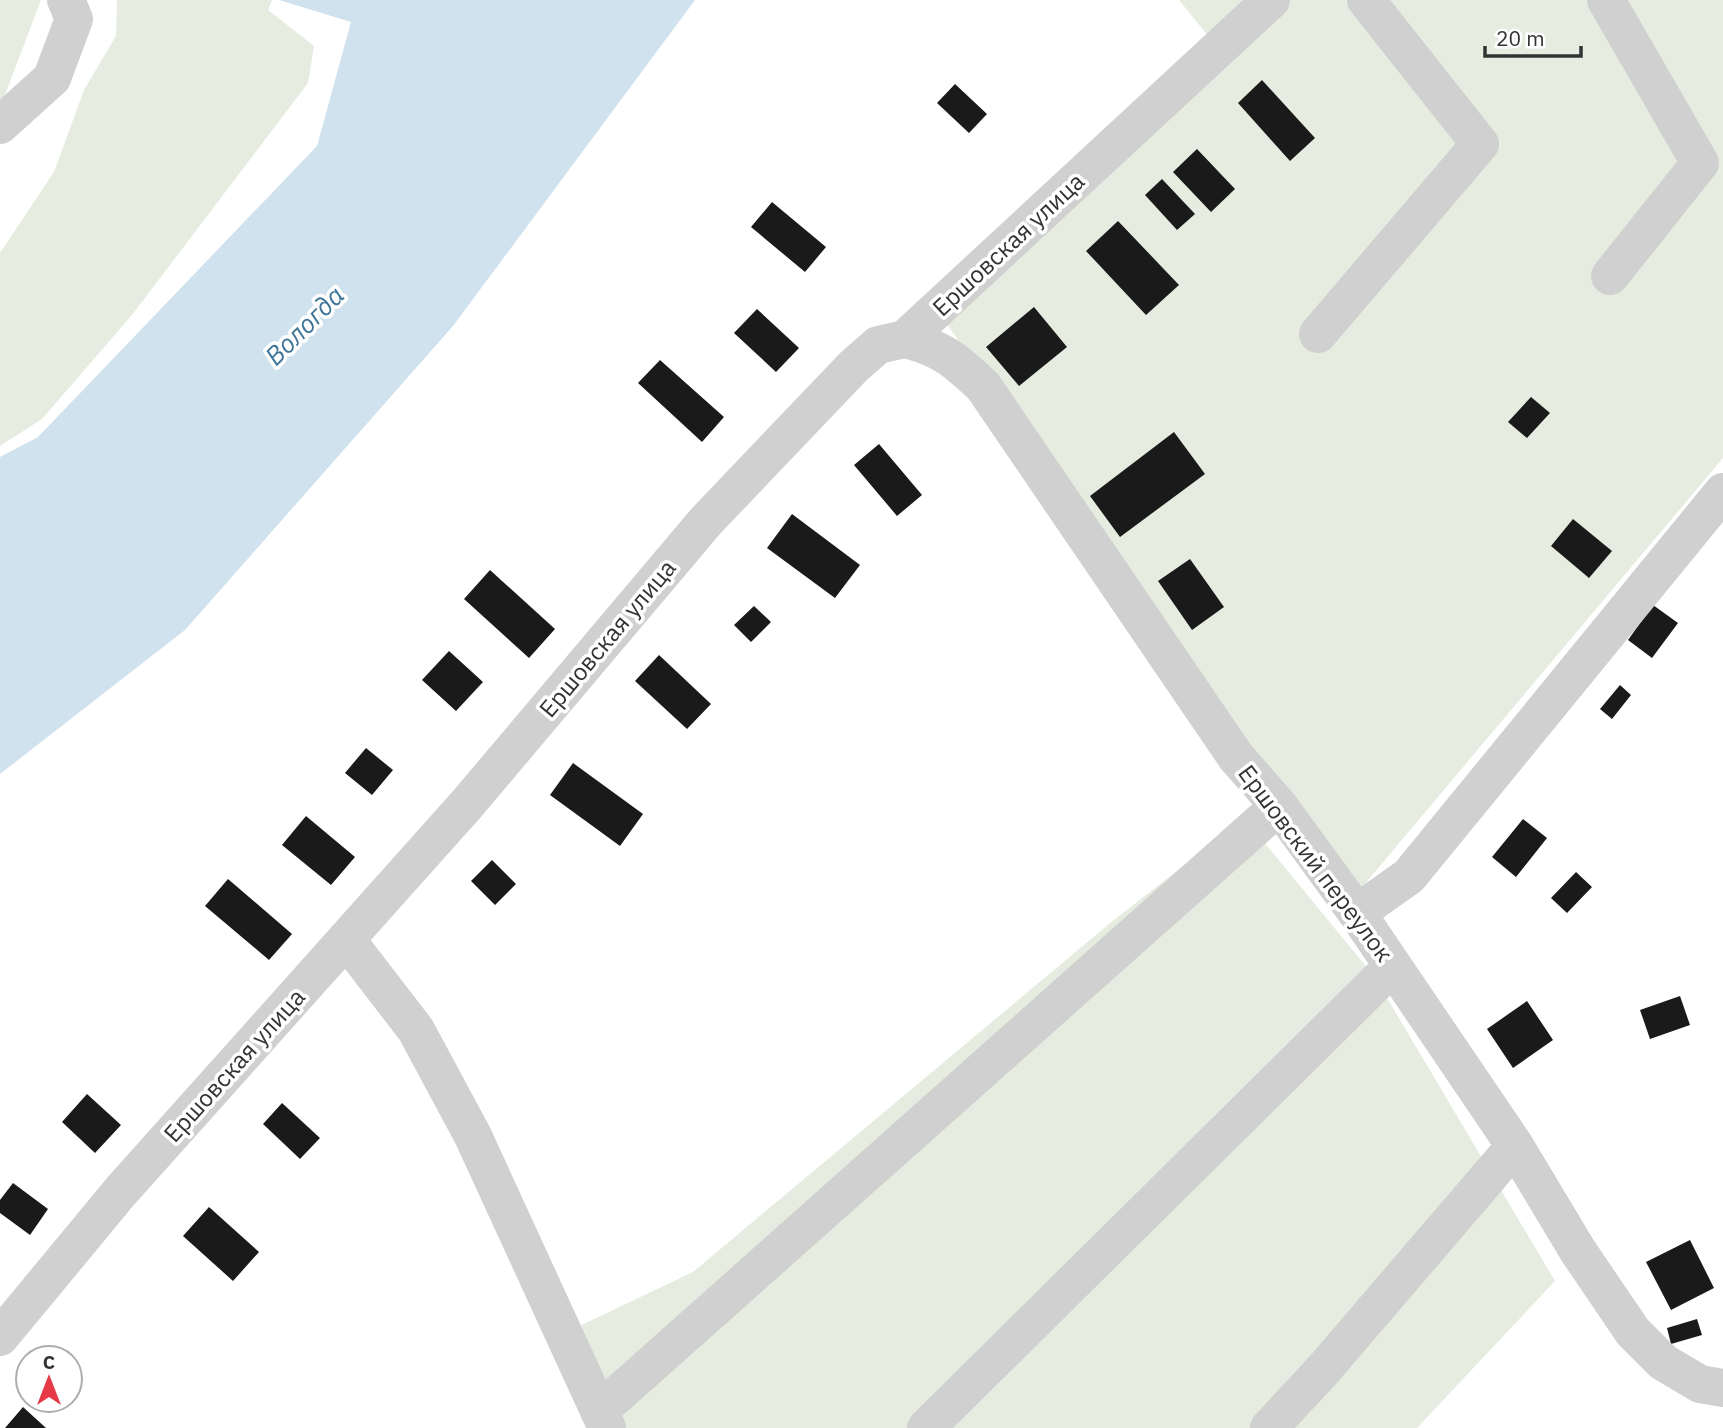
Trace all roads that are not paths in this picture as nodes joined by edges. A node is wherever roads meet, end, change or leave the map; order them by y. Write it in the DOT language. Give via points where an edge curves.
graph roads {
  1 [pos="66,0"];
  2 [pos="1271,0"];
  3 [pos="1366,0"];
  4 [pos="1606,0"];
  5 [pos="0,125"];
  6 [pos="1610,276"];
  7 [pos="1318,334"];
  8 [pos="905,339"];
  9 [pos="1723,492"];
  10 [pos="1279,806"];
  11 [pos="1357,913"];
  12 [pos="346,939"];
  13 [pos="1393,966"];
  14 [pos="1515,1146"];
  15 [pos="0,1337"];
  16 [pos="1723,1388"];
  17 [pos="603,1419"];
  18 [pos="926,1428"];
  19 [pos="1269,1428"];
  1 -- 5 [label="street" via="74,19 52,78"];
  2 -- 8 [label="street, Ершовская улица"];
  3 -- 7 [label="street" via="1480,144"];
  4 -- 6 [label="street" via="1700,163"];
  8 -- 10 [label="street, Ершовский переулок" via="951,356 983,386 1236,757"];
  8 -- 12 [label="street, Ершовская улица" via="878,345 854,366 706,521 467,804"];
  9 -- 11 [label="street" via="1409,876"];
  10 -- 11 [label="street, Ершовский переулок"];
  10 -- 17 [label="street"];
  11 -- 13 [label="street, Ершовский переулок"];
  12 -- 15 [label="street, Ершовская улица" via="120,1192"];
  12 -- 17 [label="street" via="416,1030 467,1124"];
  13 -- 14 [label="street, Ершовский переулок"];
  13 -- 18 [label="street"];
  14 -- 16 [label="street, Ершовский переулок" via="1633,1332 1663,1362 1700,1384"];
  14 -- 19 [label="street"];
}
